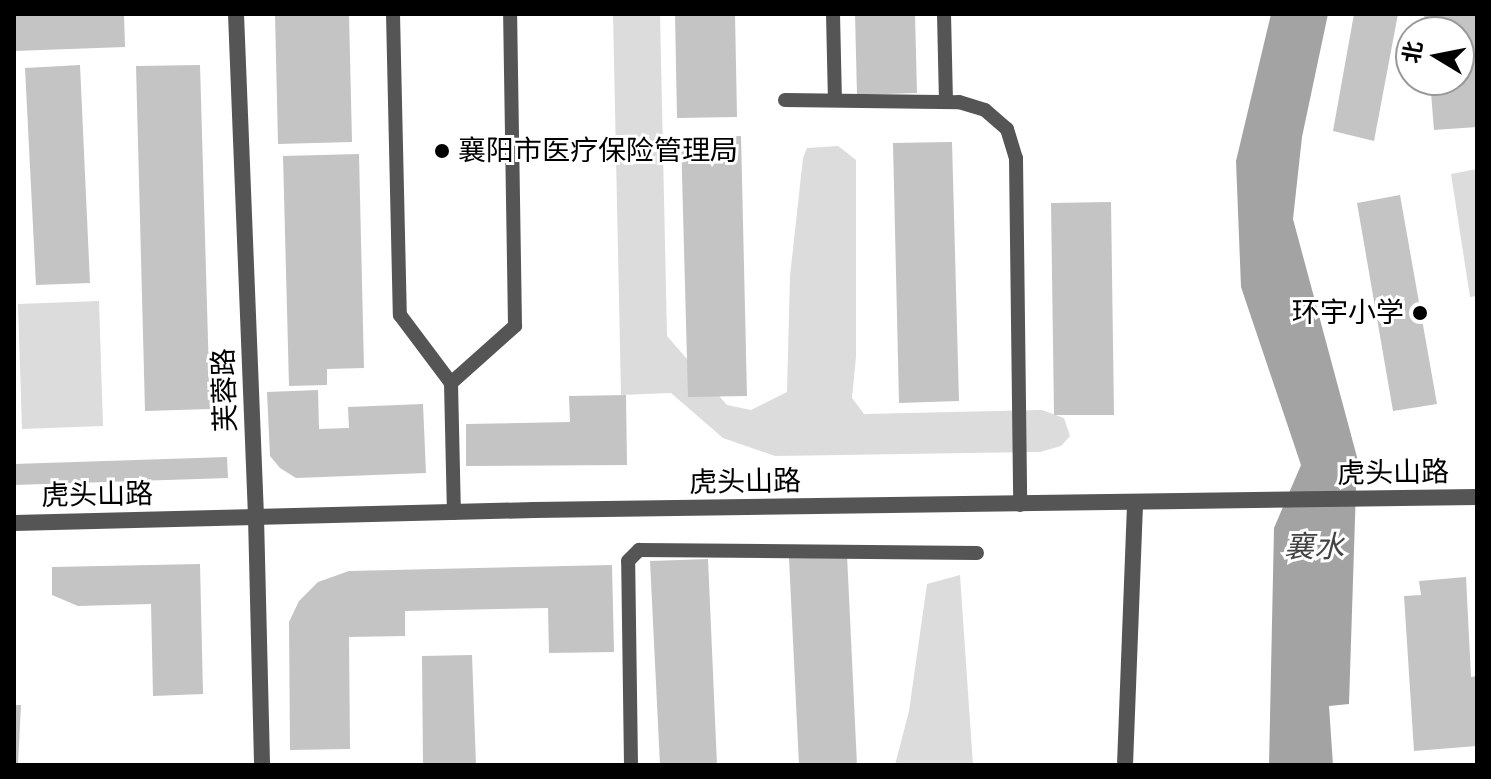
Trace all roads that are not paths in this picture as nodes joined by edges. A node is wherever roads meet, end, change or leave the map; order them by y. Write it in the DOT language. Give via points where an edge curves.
graph roads {
  1 [pos="236,14"];
  2 [pos="393,14"];
  3 [pos="510,14"];
  4 [pos="833,14"];
  5 [pos="944,14"];
  6 [pos="785,100"];
  7 [pos="835,100"];
  8 [pos="946,101"];
  9 [pos="451,383"];
  10 [pos="1477,497"];
  11 [pos="1135,504"];
  12 [pos="1020,505"];
  13 [pos="454,513"];
  14 [pos="256,517"];
  15 [pos="14,523"];
  16 [pos="977,553"];
  17 [pos="262,765"];
  18 [pos="631,765"];
  19 [pos="1125,765"];
  1 -- 14 [label="street, 芙蓉路"];
  2 -- 9 [label="lane" via="400,315"];
  3 -- 9 [label="lane" via="515,326"];
  4 -- 7 [label="lane"];
  5 -- 8 [label="lane"];
  6 -- 7 [label="lane"];
  7 -- 8 [label="lane"];
  8 -- 12 [label="lane" via="985,110 1007,129 1016,158"];
  9 -- 13 [label="lane"];
  10 -- 11 [label="street, 虎头山路"];
  11 -- 12 [label="street, 虎头山路"];
  11 -- 19 [label="street"];
  12 -- 13 [label="street, 虎头山路"];
  13 -- 14 [label="street, 虎头山路"];
  14 -- 15 [label="street, 虎头山路"];
  14 -- 17 [label="street, 芙蓉路"];
  16 -- 18 [label="lane" via="639,550 628,561"];
}
